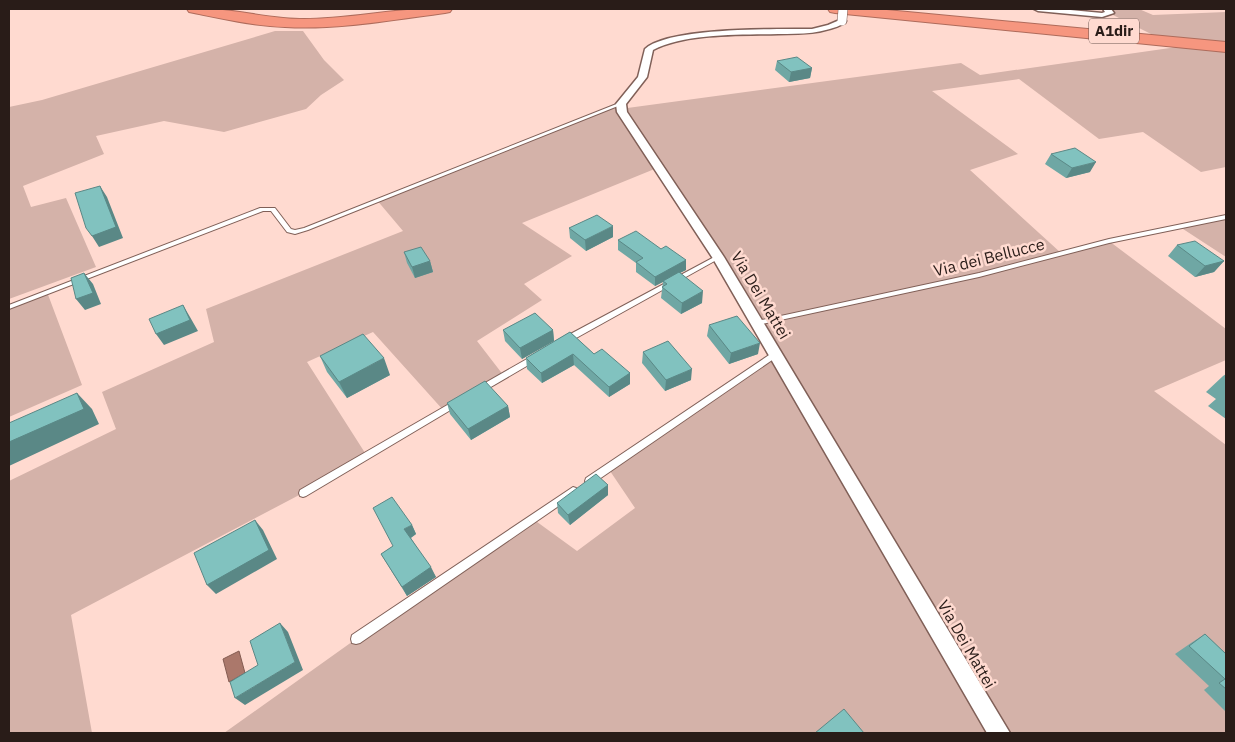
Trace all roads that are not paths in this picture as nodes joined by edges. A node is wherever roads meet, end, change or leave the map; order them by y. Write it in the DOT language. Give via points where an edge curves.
graph roads {
  1 [pos="194,9"];
  2 [pos="238,9"];
  3 [pos="382,9"];
  4 [pos="445,9"];
  5 [pos="889,9"];
  6 [pos="1038,9"];
  7 [pos="1107,9"];
  8 [pos="356,12"];
  9 [pos="840,13"];
  10 [pos="335,22"];
  11 [pos="1226,42"];
  12 [pos="1226,47"];
  13 [pos="621,104"];
  14 [pos="1226,216"];
  15 [pos="718,257"];
  16 [pos="9,307"];
  17 [pos="758,324"];
  18 [pos="561,342"];
  19 [pos="545,352"];
  20 [pos="776,354"];
  21 [pos="470,396"];
  22 [pos="461,401"];
  23 [pos="303,493"];
  24 [pos="356,639"];
  25 [pos="999,733"];
  1 -- 10 [label="highway" via="272,22"];
  2 -- 8 [label="highway" via="306,19"];
  3 -- 8 [label="highway"];
  4 -- 10 [label="highway"];
  5 -- 11 [label="highway, A1dir"];
  6 -- 7 [label="street" via="1102,15 1110,13"];
  8 -- 10 [label="highway"];
  9 -- 12 [label="highway, A1dir"];
  9 -- 13 [label="street" via="832,27 812,31 694,37 655,44 649,49 642,78"];
  13 -- 15 [label="street, Via Dei Mattei" via="622,112"];
  13 -- 16 [label="lane" via="306,229 289,231 274,210 262,209"];
  14 -- 17 [label="lane, Via dei Bellucce"];
  15 -- 17 [label="street, Via Dei Mattei"];
  15 -- 18 [label="lane"];
  17 -- 20 [label="street, Via Dei Mattei"];
  19 -- 21 [label="lane"];
  20 -- 24 [label="lane"];
  20 -- 25 [label="street, Via Dei Mattei"];
  22 -- 23 [label="lane"];
}
